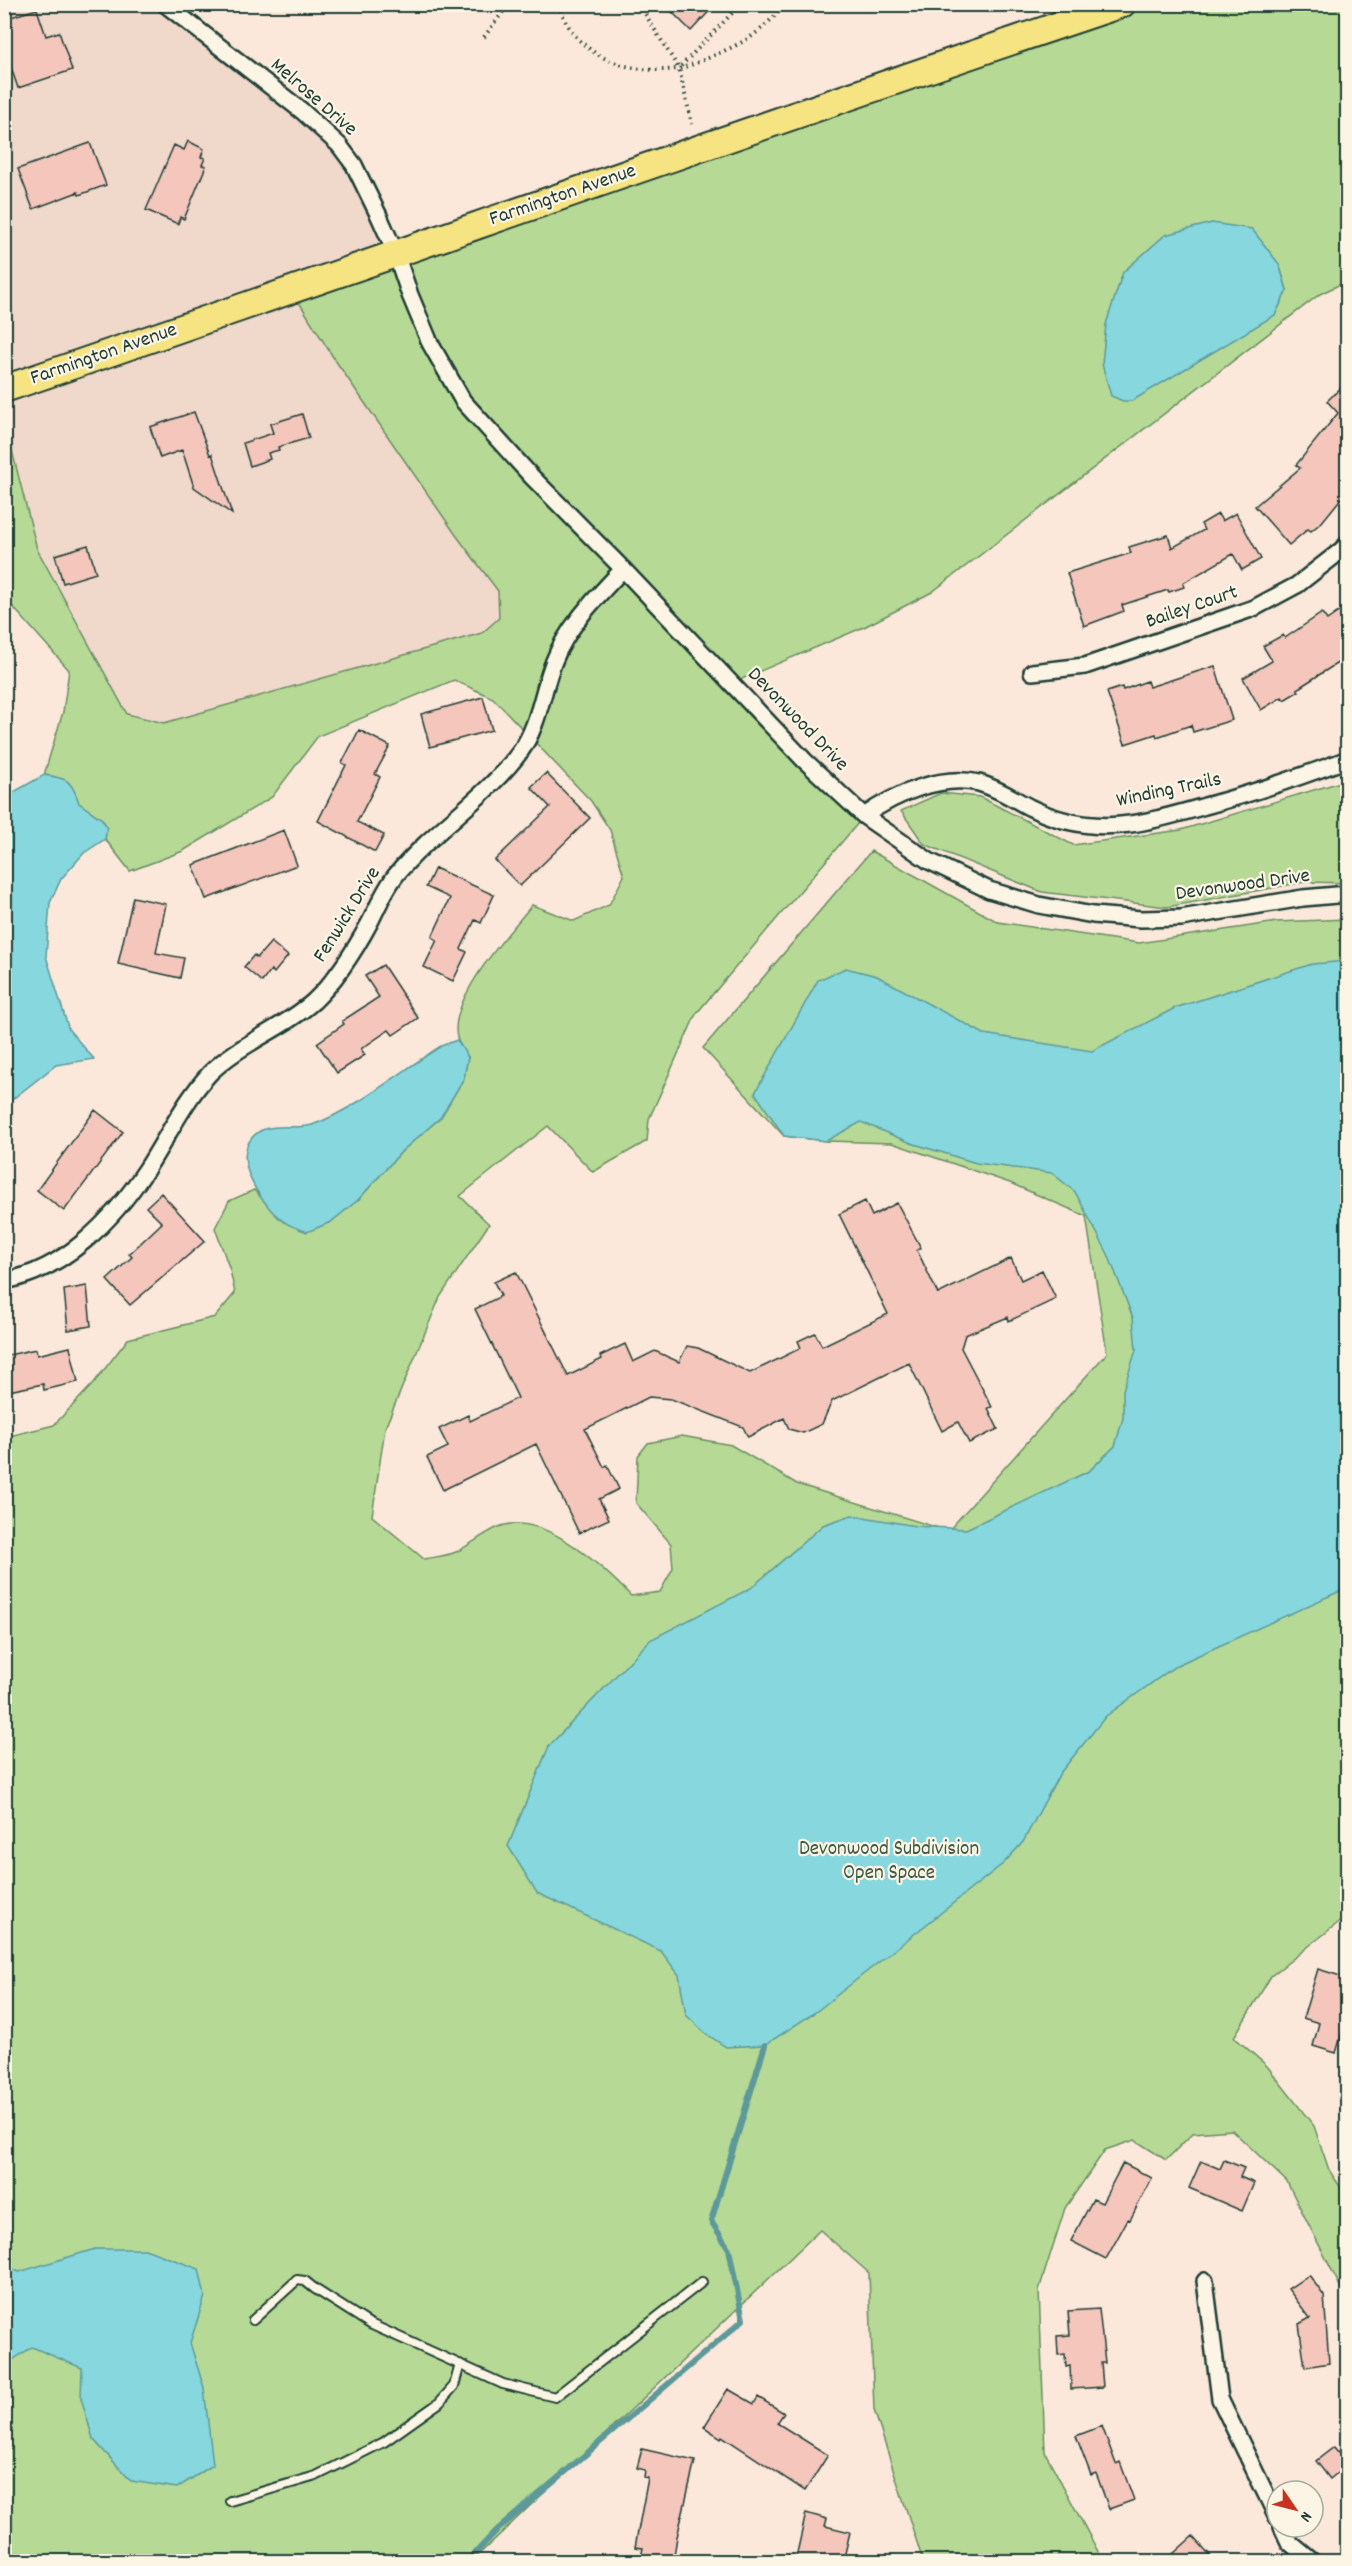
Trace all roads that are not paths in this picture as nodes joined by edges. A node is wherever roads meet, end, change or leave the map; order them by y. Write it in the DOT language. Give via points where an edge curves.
graph roads {
  1 [pos="165,4"];
  2 [pos="1122,4"];
  3 [pos="396,254"];
  4 [pos="4,389"];
  5 [pos="1347,543"];
  6 [pos="623,569"];
  7 [pos="1032,672"];
  8 [pos="1347,759"];
  9 [pos="864,816"];
  10 [pos="1347,894"];
  11 [pos="4,1281"];
  12 [pos="1205,2281"];
  13 [pos="702,2282"];
  14 [pos="253,2320"];
  15 [pos="460,2364"];
  16 [pos="1265,2492"];
  17 [pos="230,2501"];
  18 [pos="1288,2539"];
  19 [pos="1313,2562"];
  1 -- 3 [label="street, Melrose Drive" via="302,111 339,145 354,165"];
  2 -- 3 [label="main road, Farmington Avenue"];
  3 -- 4 [label="main road, Farmington Avenue"];
  3 -- 6 [label="street, Devonwood Drive" via="430,343 463,401"];
  5 -- 7 [label="street, Bailey Court" via="1297,585 1254,608 1086,666"];
  6 -- 9 [label="street, Devonwood Drive" via="804,760"];
  6 -- 11 [label="street, Fenwick Drive" via="563,641 531,732 520,751 495,781 426,842 395,877 356,948 323,991 294,1017 212,1072 130,1192 90,1235 48,1267"];
  8 -- 9 [label="street, Winding Trails" via="1272,787 1130,824 1075,824 978,783 958,782 907,793"];
  9 -- 10 [label="street, Devonwood Drive" via="929,861 989,890 1092,915 1181,918"];
  12 -- 16 [label="street" via="1220,2399"];
  13 -- 15 [label="lane" via="555,2397 503,2384"];
  14 -- 15 [label="lane" via="288,2286 297,2280 305,2281 370,2324"];
  15 -- 17 [label="lane" via="454,2386 439,2403 384,2442 316,2476"];
  18 -- 19 [label="street"];
}
